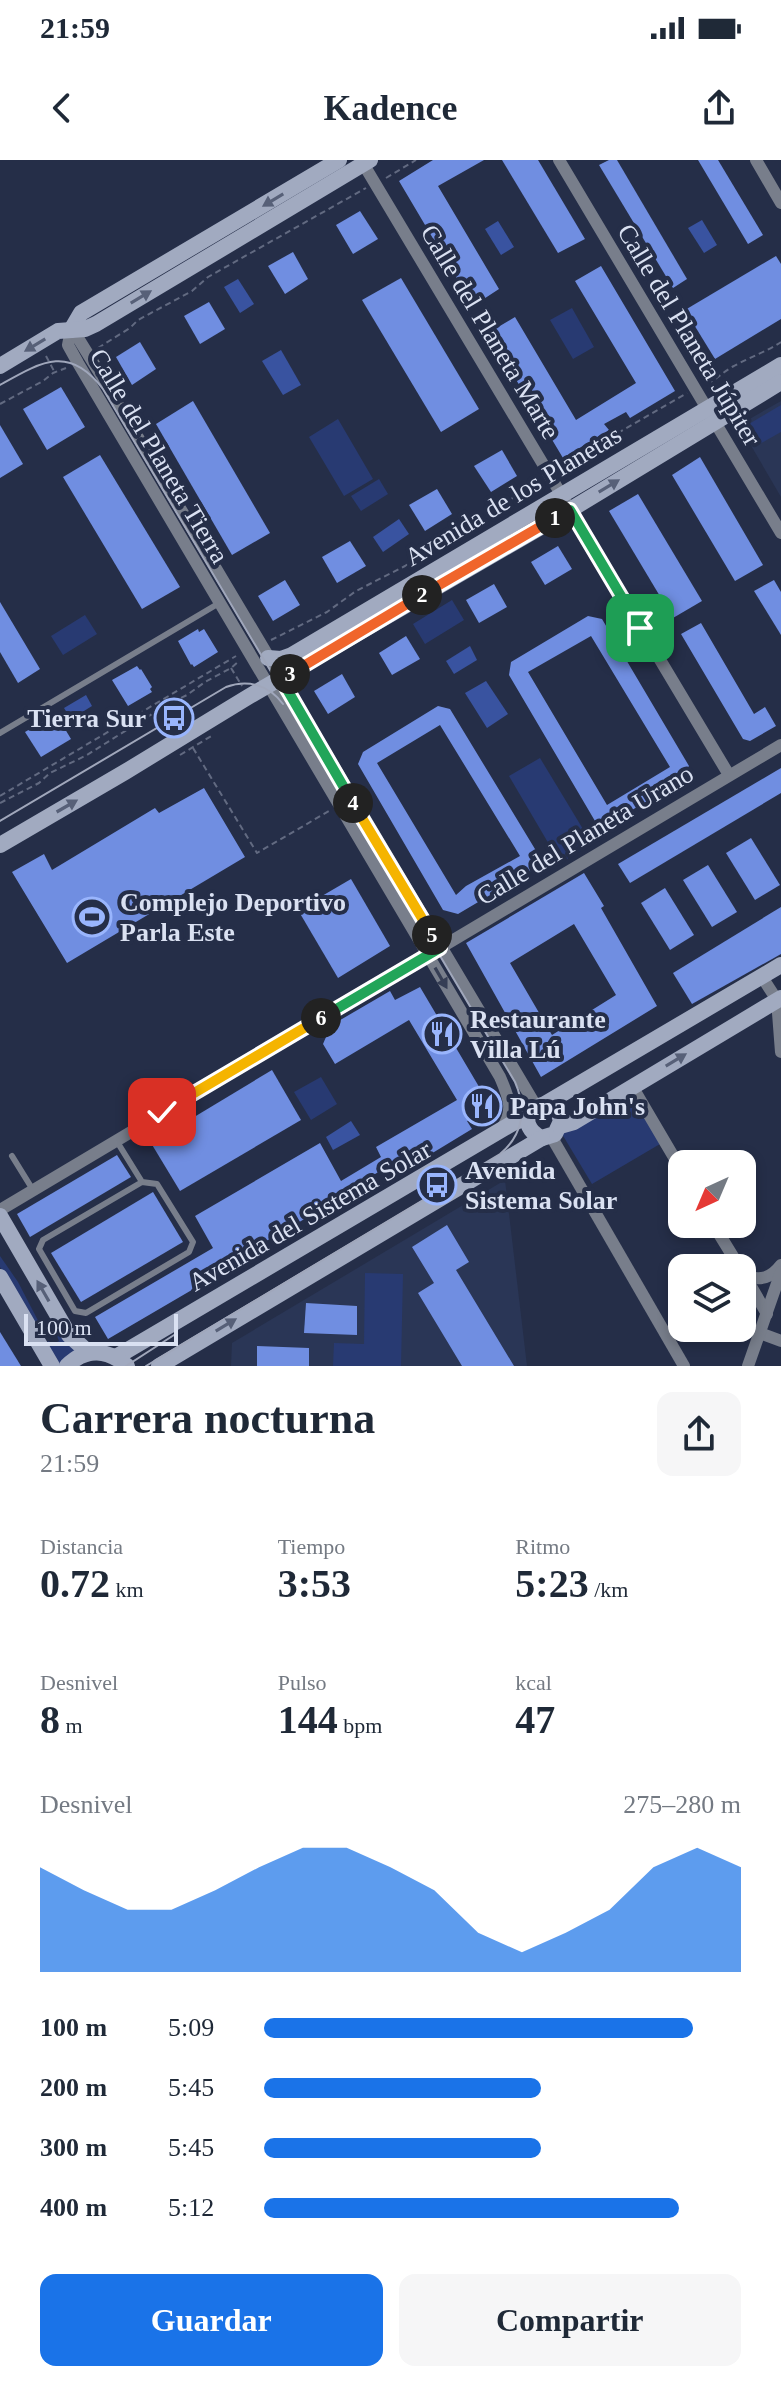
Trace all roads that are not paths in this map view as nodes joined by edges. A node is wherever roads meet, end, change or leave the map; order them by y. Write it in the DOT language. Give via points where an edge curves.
graph roads {
  1 [pos="339,160"];
  2 [pos="559,160"];
  3 [pos="756,160"];
  4 [pos="365,161"];
  5 [pos="781,203"];
  6 [pos="71,330"];
  7 [pos="83,360"];
  8 [pos="781,365"];
  9 [pos="0,366"];
  10 [pos="781,382"];
  11 [pos="710,415"];
  12 [pos="565,502"];
  13 [pos="781,533"];
  14 [pos="221,602"];
  15 [pos="254,652"];
  16 [pos="274,682"];
  17 [pos="0,733"];
  18 [pos="781,745"];
  19 [pos="729,775"];
  20 [pos="0,845"];
  21 [pos="440,948"];
  22 [pos="428,956"];
  23 [pos="781,965"];
  24 [pos="762,977"];
  25 [pos="779,999"];
  26 [pos="781,1052"];
  27 [pos="632,1086"];
  28 [pos="536,1109"];
  29 [pos="551,1133"];
  30 [pos="495,1135"];
  31 [pos="116,1140"];
  32 [pos="670,1150"];
  33 [pos="12,1156"];
  34 [pos="142,1182"];
  35 [pos="33,1190"];
  36 [pos="0,1210"];
  37 [pos="0,1216"];
  38 [pos="781,1265"];
  39 [pos="781,1272"];
  40 [pos="0,1277"];
  41 [pos="756,1279"];
  42 [pos="756,1296"];
  43 [pos="767,1314"];
  44 [pos="760,1333"];
  45 [pos="781,1341"];
  46 [pos="89,1353"];
  47 [pos="122,1362"];
  48 [pos="52,1366"];
  49 [pos="67,1366"];
  50 [pos="159,1366"];
  51 [pos="684,1366"];
  52 [pos="748,1366"];
  1 -- 6 [label="street, one-way" via="81,313"];
  2 -- 11 [label="street, Calle del Planeta Júpiter"];
  3 -- 5 [label="street"];
  6 -- 4 [label="street, one-way" via="96,324"];
  4 -- 12 [label="street, Calle del Planeta Marte"];
  6 -- 7 [label="street, Calle del Planeta Tierra" via="68,345"];
  6 -- 9 [label="street, one-way" via="58,331"];
  7 -- 14 [label="street, Calle del Planeta Tierra"];
  7 -- 15 [label="street, Calle del Planeta Tierra"];
  8 -- 11 [label="street, Avenida de los Planetas"];
  10 -- 11 [label="street, Avenida de los Planetas"];
  11 -- 12 [label="street, Avenida de los Planetas"];
  11 -- 13 [label="street, Calle del Planeta Júpiter"];
  12 -- 15 [label="street, Avenida de los Planetas" via="292,655 281,659"];
  12 -- 16 [label="street, Avenida de los Planetas"];
  12 -- 19 [label="street, Calle del Planeta Marte"];
  14 -- 15 [label="street, Calle del Planeta Tierra"];
  14 -- 17 [label="lane"];
  15 -- 16 [label="street, Calle del Planeta Tierra"];
  15 -- 16 [label="street, Calle del Planeta Tierra"];
  20 -- 16 [label="street, Avenida de los Planetas, one-way"];
  16 -- 21 [label="street, Calle del Planeta Tierra"];
  16 -- 22 [label="street, Calle del Planeta Tierra"];
  18 -- 19 [label="street, Calle del Planeta Urano"];
  19 -- 21 [label="street, Calle del Planeta Urano"];
  21 -- 22 [label="street, Calle del Planeta Urano"];
  21 -- 28 [label="street, Calle del Planeta Tierra"];
  22 -- 30 [label="street, Calle del Planeta Tierra, one-way" via="509,1098 510,1114"];
  22 -- 31 [label="street, Calle del Planeta Urano"];
  23 -- 24 [label="street, Avenida del Sistema Solar"];
  24 -- 25 [label="street"];
  24 -- 28 [label="street, Avenida del Sistema Solar"];
  25 -- 26 [label="street"];
  27 -- 25 [label="street, Avenida del Sistema Solar, one-way"];
  27 -- 29 [label="street, Avenida del Sistema Solar"];
  27 -- 32 [label="street"];
  28 -- 29 [label="street" via="529,1128"];
  28 -- 29 [label="street" via="558,1111 561,1116"];
  28 -- 30 [label="street, Avenida del Sistema Solar"];
  50 -- 29 [label="street, Avenida del Sistema Solar, one-way"];
  29 -- 51 [label="street"];
  30 -- 47 [label="street, Avenida del Sistema Solar"];
  31 -- 34 [label="lane"];
  31 -- 35 [label="street, Calle del Planeta Urano"];
  33 -- 35 [label="lane"];
  34 -- 34 [label="lane" via="157,1184 193,1242 189,1252 86,1313 75,1311 39,1249 43,1240"];
  35 -- 36 [label="street, Calle del Planeta Urano"];
  46 -- 37 [label="street, one-way" via="69,1335"];
  38 -- 41 [label="street" via="774,1274"];
  39 -- 43 [label="street"];
  40 -- 48 [label="street"];
  42 -- 43 [label="street"];
  43 -- 44 [label="street"];
  44 -- 45 [label="street"];
  44 -- 52 [label="street"];
  46 -- 47 [label="street" via="108,1353"];
  46 -- 49 [label="street"];
}
